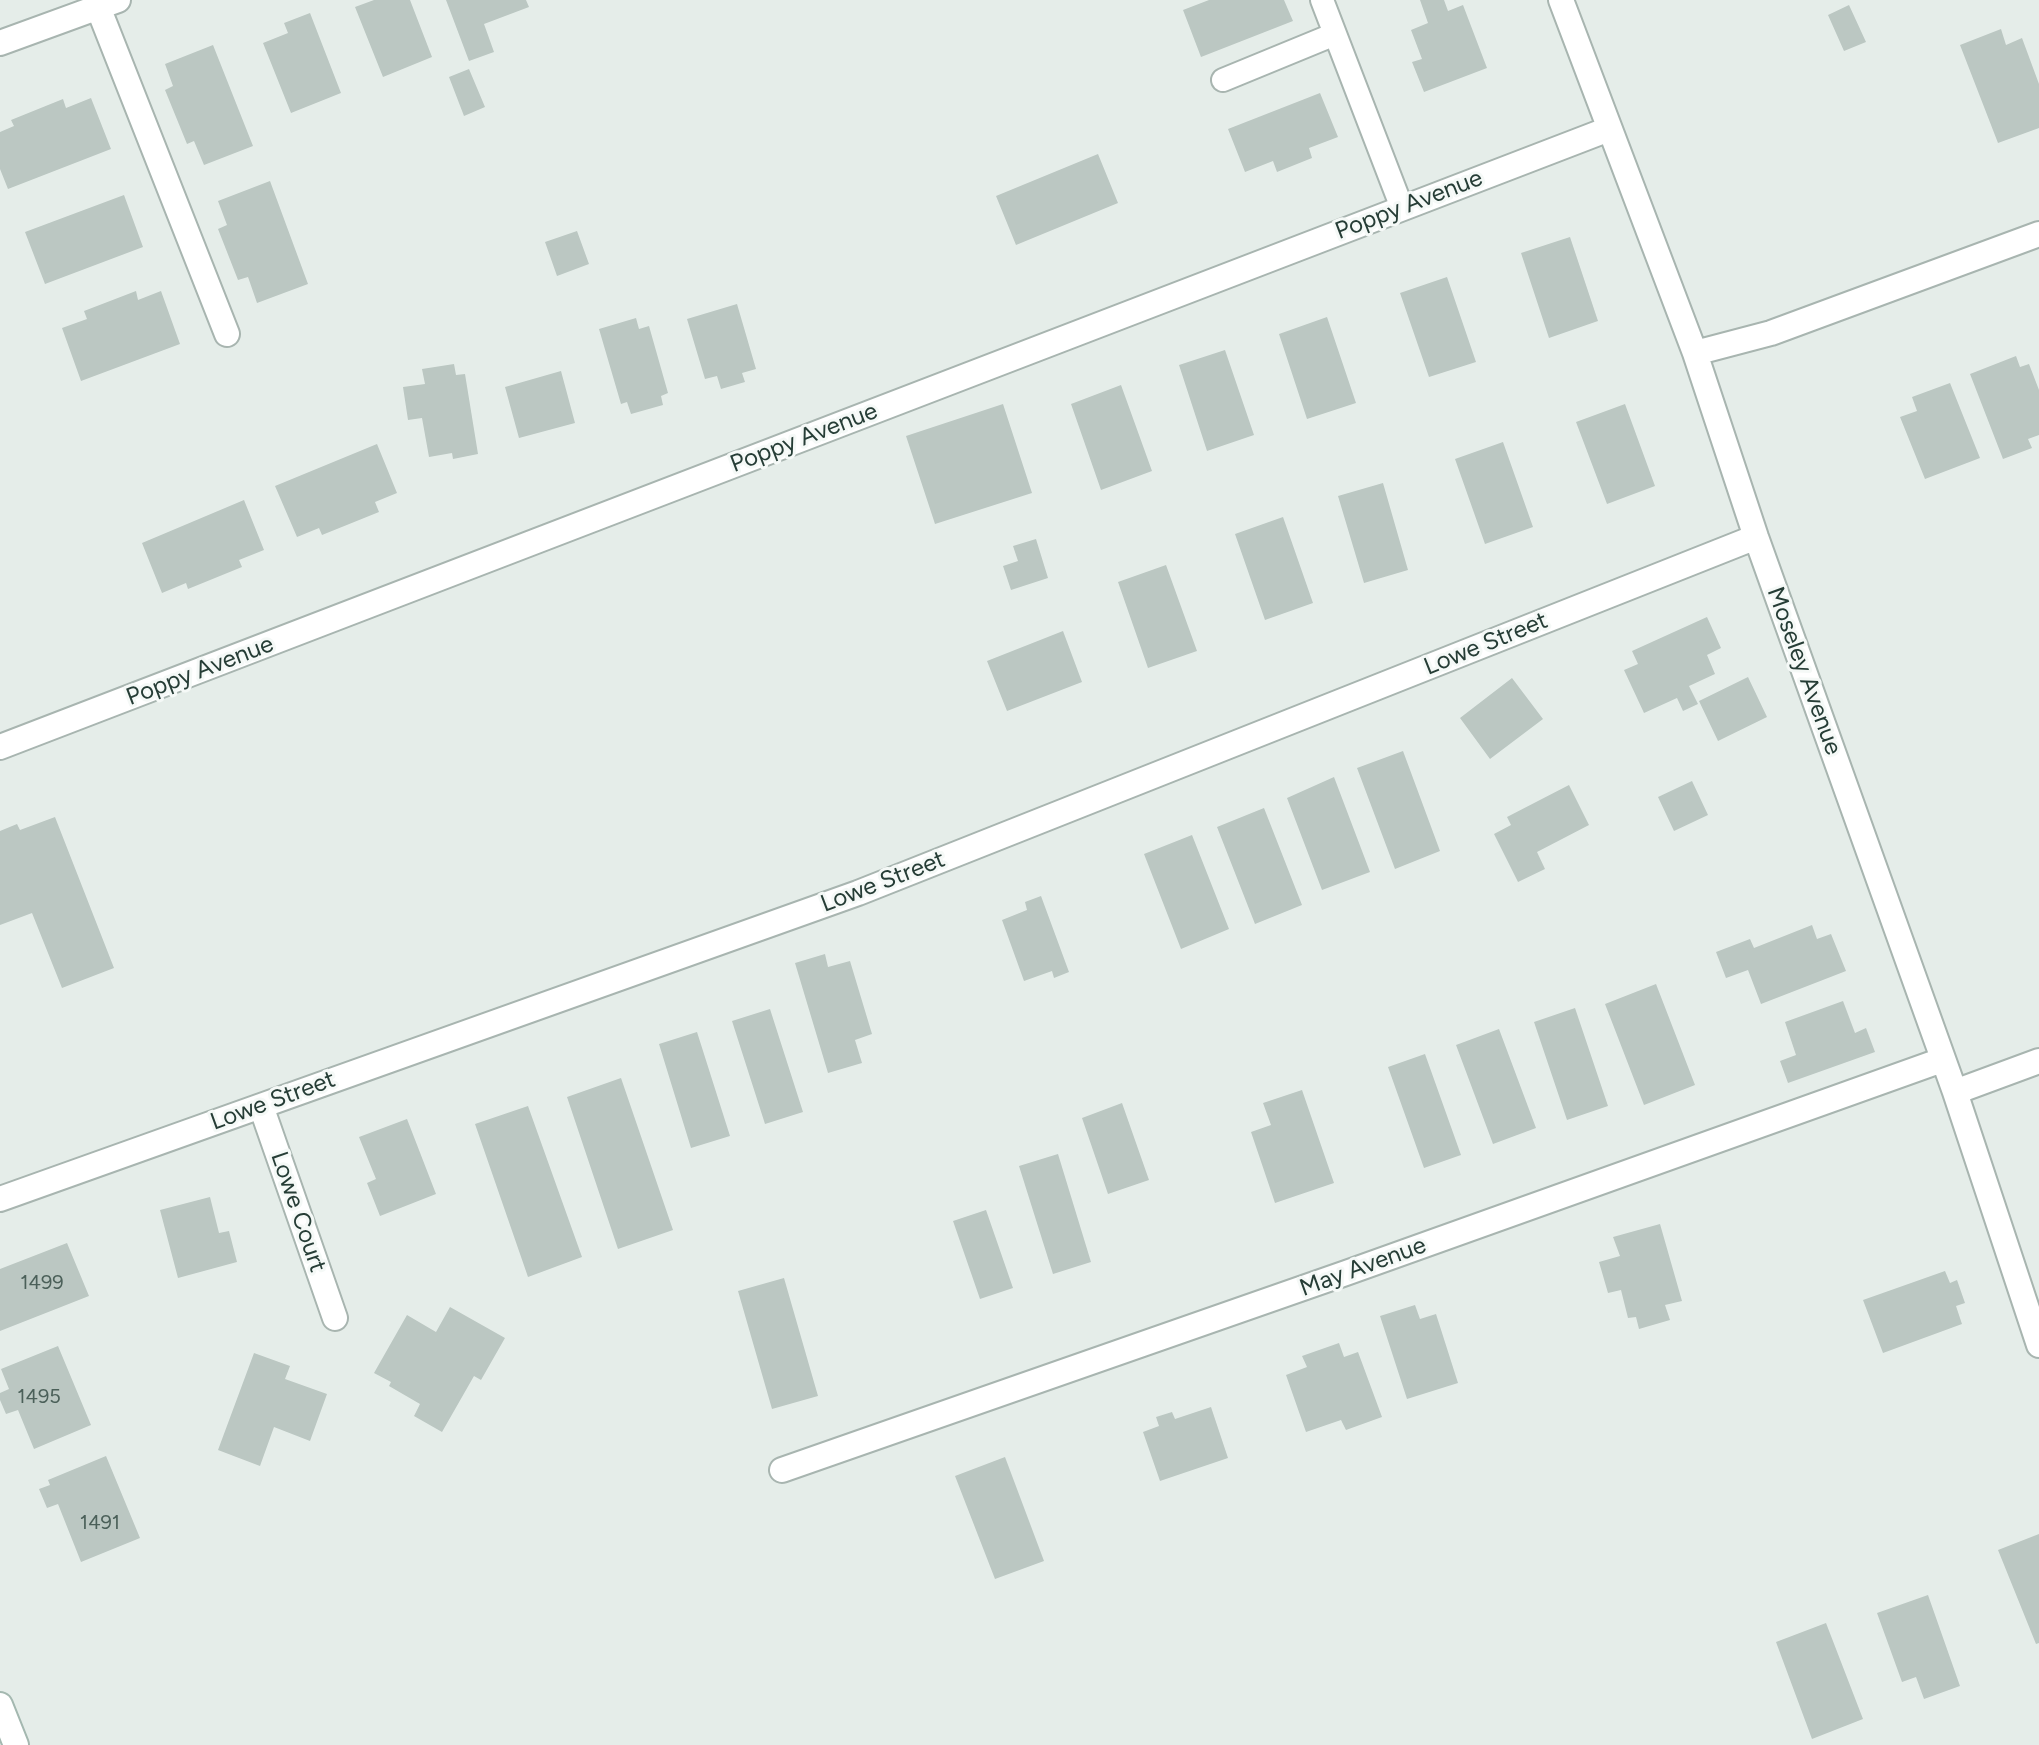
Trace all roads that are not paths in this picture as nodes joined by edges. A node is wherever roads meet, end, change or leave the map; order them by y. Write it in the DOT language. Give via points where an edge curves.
graph roads {
  1 [pos="1322,0"];
  2 [pos="1561,0"];
  3 [pos="108,4"];
  4 [pos="1335,34"];
  5 [pos="0,43"];
  6 [pos="1223,80"];
  7 [pos="1609,129"];
  8 [pos="1402,208"];
  9 [pos="2039,234"];
  10 [pos="227,334"];
  11 [pos="1695,353"];
  12 [pos="1756,537"];
  13 [pos="0,747"];
  14 [pos="1942,1060"];
  15 [pos="2039,1061"];
  16 [pos="1955,1092"];
  17 [pos="261,1106"];
  18 [pos="0,1199"];
  19 [pos="335,1318"];
  20 [pos="2039,1345"];
  21 [pos="782,1470"];
  22 [pos="0,1705"];
  23 [pos="16,1745"];
  1 -- 4 [label="lane"];
  2 -- 7 [label="street, Moseley Avenue"];
  3 -- 5 [label="street"];
  3 -- 10 [label="street"];
  4 -- 6 [label="lane"];
  4 -- 8 [label="lane"];
  7 -- 8 [label="street, Poppy Avenue"];
  7 -- 11 [label="street, Moseley Avenue"];
  8 -- 13 [label="street, Poppy Avenue"];
  9 -- 11 [label="street" via="1771,333"];
  11 -- 12 [label="street, Moseley Avenue"];
  12 -- 14 [label="street, Moseley Avenue"];
  12 -- 17 [label="street, Lowe Street" via="858,893"];
  14 -- 16 [label="street, Moseley Avenue"];
  14 -- 21 [label="street, May Avenue"];
  15 -- 16 [label="street"];
  16 -- 20 [label="street, Moseley Avenue"];
  17 -- 18 [label="street, Lowe Street"];
  17 -- 19 [label="street, Lowe Court"];
  22 -- 23 [label="street"];
}
